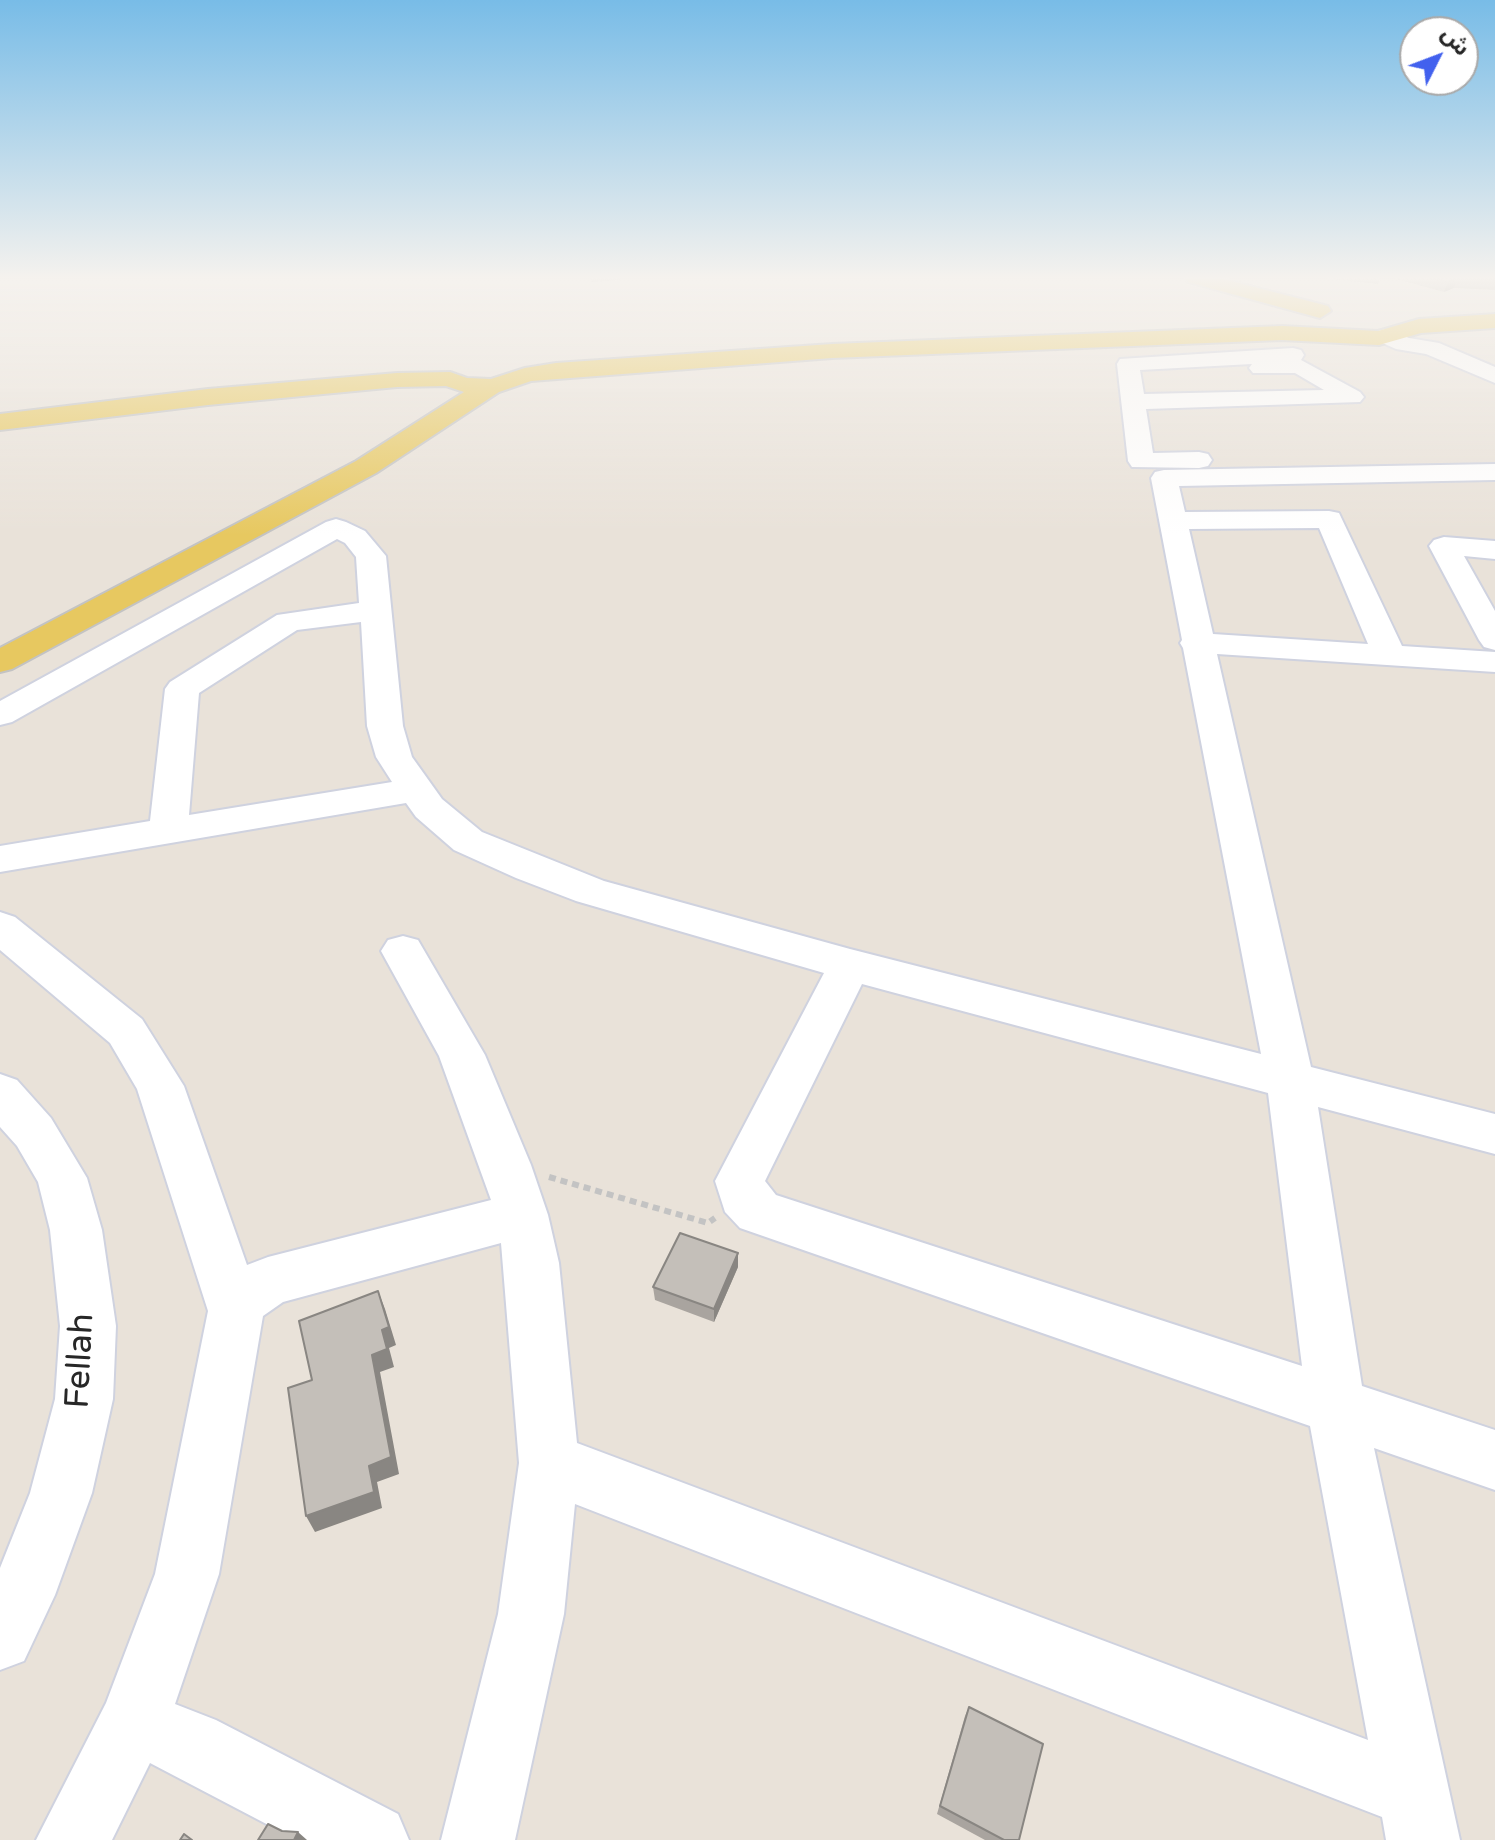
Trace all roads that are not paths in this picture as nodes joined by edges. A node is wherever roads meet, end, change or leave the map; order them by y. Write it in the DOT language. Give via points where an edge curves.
graph roads {
  1 [pos="515,364"];
  2 [pos="525,364"];
  3 [pos="654,364"];
  4 [pos="1130,364"];
  5 [pos="1221,364"];
  6 [pos="1450,364"];
  7 [pos="1467,364"];
  8 [pos="457,374"];
  9 [pos="1495,376"];
  10 [pos="491,386"];
  11 [pos="306,388"];
  12 [pos="1495,388"];
  13 [pos="1133,402"];
  14 [pos="0,416"];
  15 [pos="0,422"];
  16 [pos="400,441"];
  17 [pos="1400,456"];
  18 [pos="1495,472"];
  19 [pos="324,511"];
  20 [pos="1175,521"];
  21 [pos="240,534"];
  22 [pos="1495,550"];
  23 [pos="374,611"];
  24 [pos="1495,640"];
  25 [pos="1196,643"];
  26 [pos="0,647"];
  27 [pos="1389,654"];
  28 [pos="0,662"];
  29 [pos="1495,662"];
  30 [pos="0,715"];
  31 [pos="414,790"];
  32 [pos="168,833"];
  33 [pos="0,859"];
  34 [pos="0,927"];
  35 [pos="403,951"];
  36 [pos="850,965"];
  37 [pos="1290,1080"];
  38 [pos="0,1093"];
  39 [pos="1495,1134"];
  40 [pos="514,1190"];
  41 [pos="236,1311"];
  42 [pos="1336,1406"];
  43 [pos="1495,1460"];
  44 [pos="549,1463"];
  45 [pos="0,1637"];
  46 [pos="134,1722"];
  47 [pos="1418,1817"];
  48 [pos="73,1840"];
  49 [pos="372,1840"];
  50 [pos="478,1840"];
  1 -- 2 [label="main road"];
  1 -- 10 [label="main road" via="511,382"];
  3 -- 16 [label="main road" via="539,386"];
  4 -- 13 [label="street"];
  5 -- 13 [label="street" via="1237,369 1299,366 1352,397"];
  6 -- 12 [label="street"];
  7 -- 9 [label="street"];
  8 -- 10 [label="main road"];
  8 -- 11 [label="main road"];
  8 -- 14 [label="main road" via="409,371"];
  8 -- 16 [label="main road" via="454,389"];
  10 -- 16 [label="main road"];
  11 -- 15 [label="main road"];
  11 -- 16 [label="main road" via="386,385 419,391 427,400 425,406"];
  13 -- 17 [label="street" via="1141,461"];
  16 -- 19 [label="main road"];
  16 -- 26 [label="main road"];
  18 -- 20 [label="street" via="1164,478"];
  19 -- 21 [label="main road"];
  19 -- 21 [label="street" via="320,532"];
  19 -- 23 [label="street" via="371,556"];
  19 -- 30 [label="street"];
  20 -- 25 [label="street"];
  20 -- 27 [label="street" via="1329,519"];
  21 -- 28 [label="main road"];
  22 -- 24 [label="street" via="1444,546"];
  23 -- 31 [label="street" via="385,726 394,757"];
  23 -- 32 [label="street" via="288,622 182,689"];
  25 -- 27 [label="street"];
  25 -- 37 [label="street"];
  27 -- 29 [label="street"];
  31 -- 32 [label="street"];
  31 -- 36 [label="street" via="468,841 530,869"];
  32 -- 33 [label="street"];
  34 -- 41 [label="street" via="126,1031 160,1086"];
  35 -- 40 [label="street" via="462,1055"];
  36 -- 37 [label="street"];
  36 -- 42 [label="street" via="740,1181 743,1196 758,1212"];
  37 -- 39 [label="street"];
  37 -- 42 [label="street"];
  38 -- 45 [label="street, Fellah" via="34,1132 62,1178 76,1230 88,1326 84,1399 61,1493"];
  40 -- 41 [label="street" via="268,1281 244,1298"];
  40 -- 44 [label="street" via="532,1263"];
  41 -- 46 [label="street" via="187,1574"];
  42 -- 43 [label="street"];
  42 -- 47 [label="street"];
  44 -- 47 [label="street"];
  44 -- 50 [label="street" via="531,1614"];
  46 -- 48 [label="street"];
  46 -- 49 [label="street" via="191,1745"];
}
